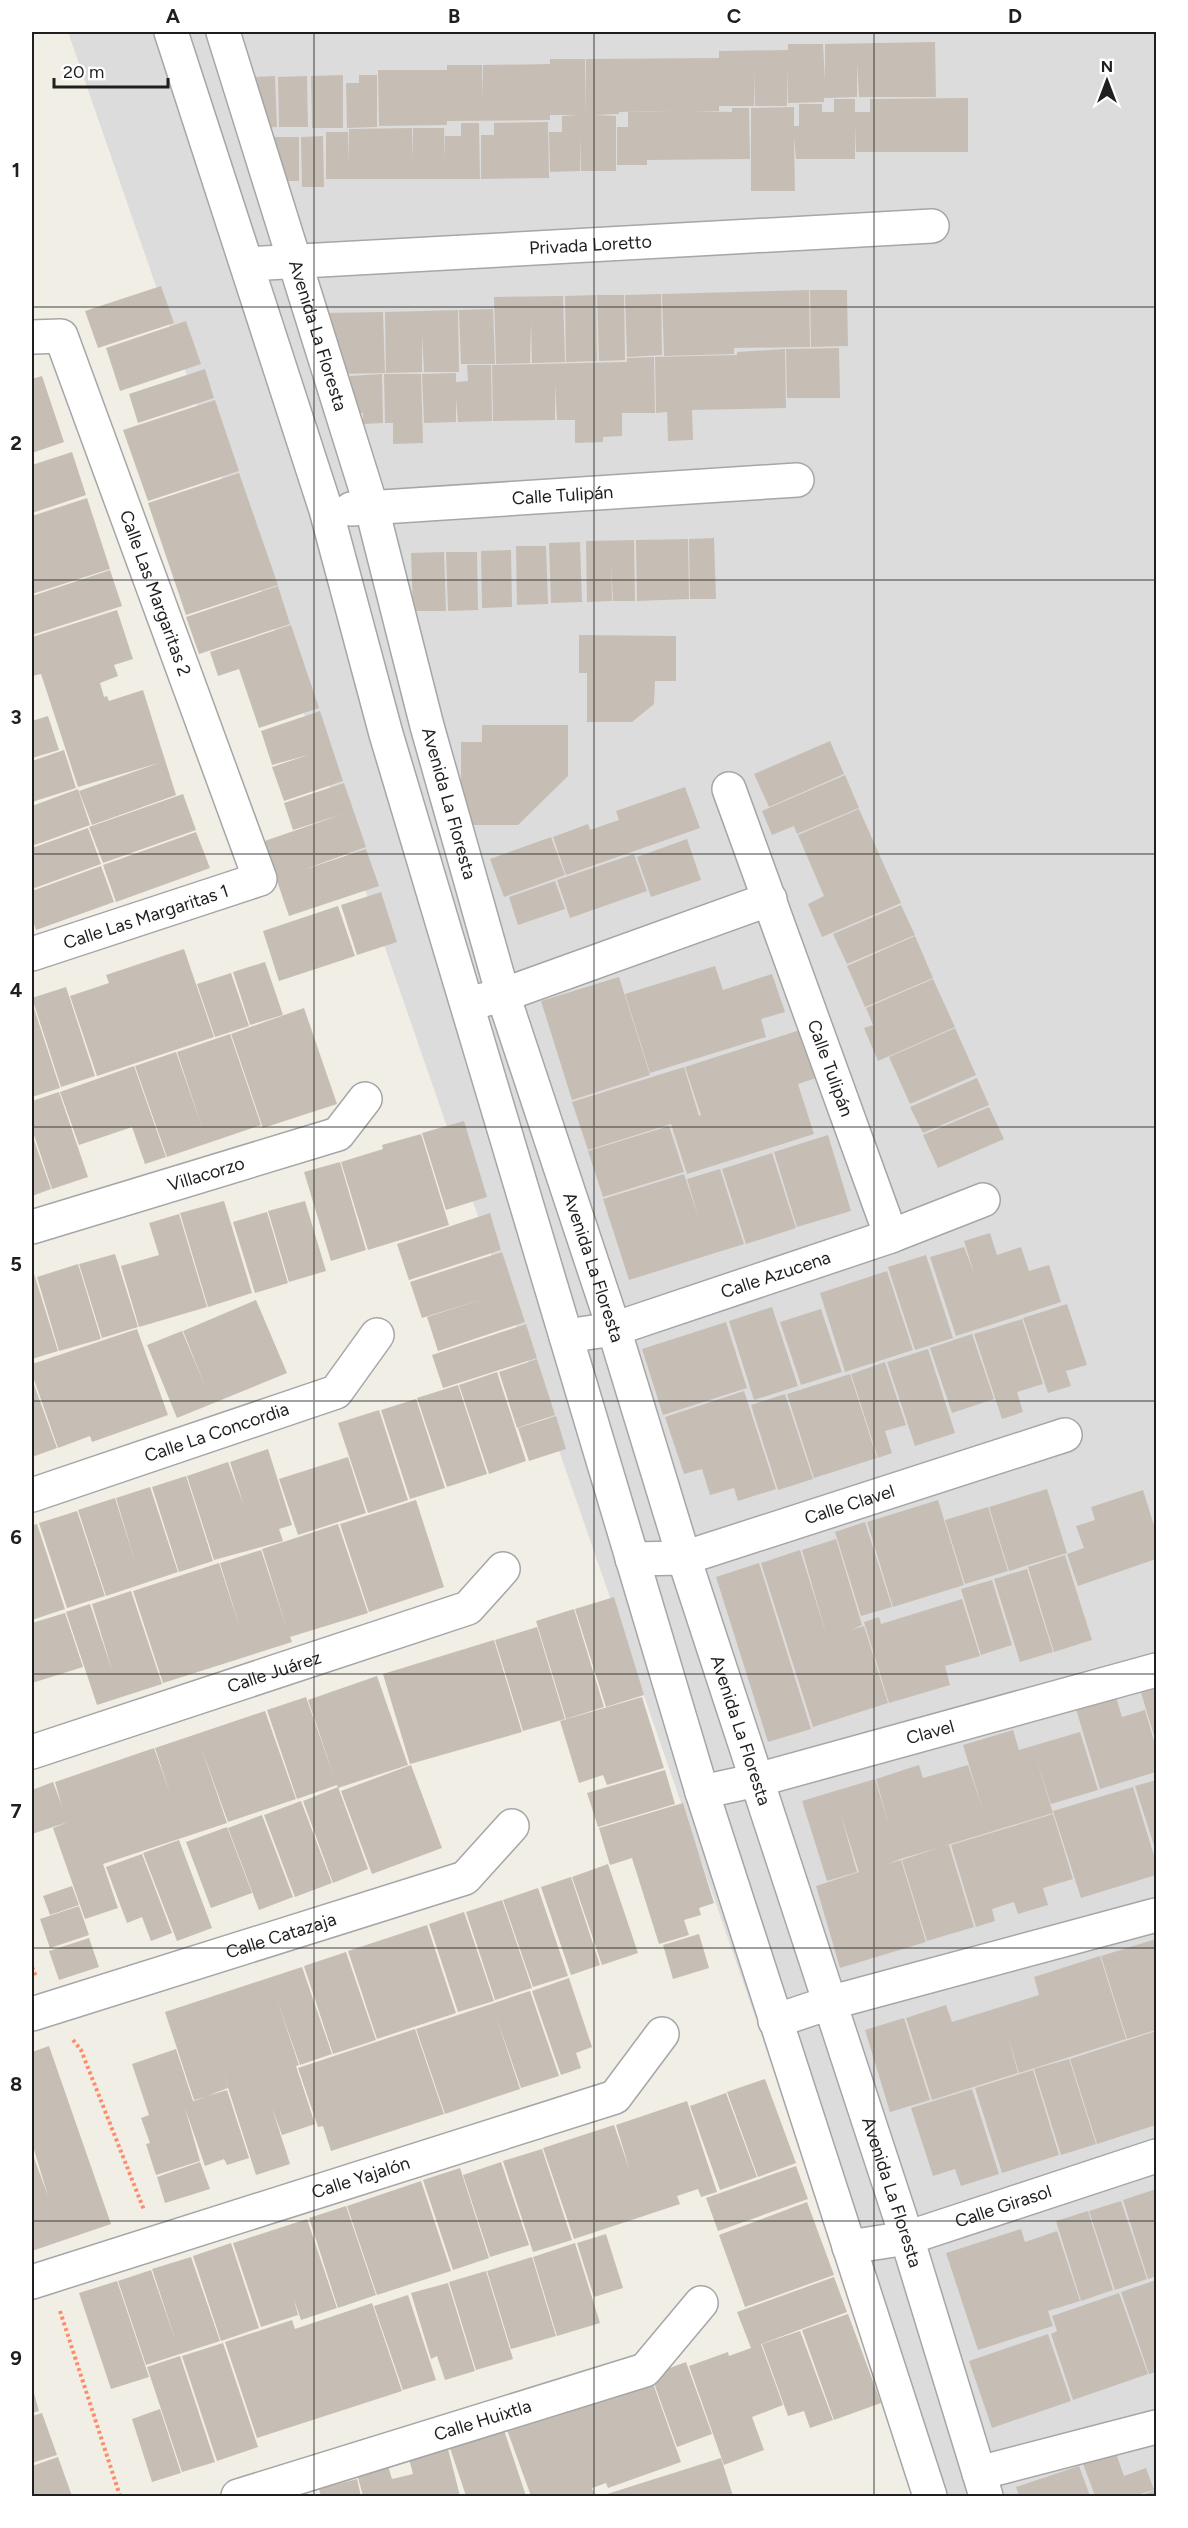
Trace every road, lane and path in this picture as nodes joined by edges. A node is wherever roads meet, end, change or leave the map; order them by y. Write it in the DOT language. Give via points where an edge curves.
graph roads {
  1 [pos="171,32"];
  2 [pos="223,32"];
  3 [pos="932,226"];
  4 [pos="295,261"];
  5 [pos="247,264"];
  6 [pos="32,337"];
  7 [pos="797,480"];
  8 [pos="372,509"];
  9 [pos="326,510"];
  10 [pos="427,726"];
  11 [pos="386,735"];
  12 [pos="729,789"];
  13 [pos="260,879"];
  14 [pos="770,899"];
  15 [pos="32,954"];
  16 [pos="503,995"];
  17 [pos="467,1005"];
  18 [pos="364,1099"];
  19 [pos="983,1200"];
  20 [pos="32,1227"];
  21 [pos="891,1236"];
  22 [pos="614,1329"];
  23 [pos="377,1335"];
  24 [pos="566,1336"];
  25 [pos="1065,1435"];
  26 [pos="32,1495"];
  27 [pos="684,1558"];
  28 [pos="632,1559"];
  29 [pos="503,1569"];
  30 [pos="1156,1670"];
  31 [pos="32,1752"];
  32 [pos="757,1780"];
  33 [pos="702,1792"];
  34 [pos="512,1827"];
  35 [pos="1156,1915"];
  36 [pos="32,1967"];
  37 [pos="829,2003"];
  38 [pos="41,2011"];
  39 [pos="776,2021"];
  40 [pos="662,2034"];
  41 [pos="1156,2156"];
  42 [pos="907,2238"];
  43 [pos="157,2242"];
  44 [pos="849,2247"];
  45 [pos="40,2279"];
  46 [pos="701,2303"];
  47 [pos="1156,2427"];
  48 [pos="983,2485"];
  49 [pos="120,2496"];
  50 [pos="238,2496"];
  51 [pos="930,2496"];
  1 -- 5 [label="street"];
  2 -- 4 [label="street, Avenida La Floresta"];
  3 -- 4 [label="street, Privada Loretto"];
  4 -- 5 [label="street, Privada Loretto"];
  4 -- 8 [label="street, Avenida La Floresta"];
  5 -- 9 [label="street"];
  6 -- 13 [label="street, Calle Las Margaritas 2" via="61,336"];
  7 -- 8 [label="street, Calle Tulipán"];
  8 -- 9 [label="street, Calle Tulipán"];
  8 -- 10 [label="street, Avenida La Floresta"];
  9 -- 11 [label="street"];
  10 -- 11 [label="street"];
  10 -- 16 [label="street, Avenida La Floresta"];
  11 -- 17 [label="street"];
  12 -- 14 [label="street, Calle Tulipán"];
  13 -- 15 [label="street, Calle Las Margaritas 1"];
  14 -- 16 [label="street"];
  14 -- 21 [label="street, Calle Tulipán"];
  16 -- 17 [label="street"];
  16 -- 22 [label="street, Avenida La Floresta"];
  17 -- 24 [label="street"];
  18 -- 20 [label="street, Villacorzo" via="338,1134"];
  19 -- 21 [label="street, Calle Azucena"];
  21 -- 22 [label="street, Calle Azucena"];
  22 -- 24 [label="street, Calle Azucena"];
  22 -- 27 [label="street, Avenida La Floresta"];
  23 -- 26 [label="street, Calle La Concordia" via="336,1392"];
  24 -- 28 [label="street"];
  25 -- 27 [label="street, Calle Clavel"];
  27 -- 28 [label="street, Calle Clavel"];
  27 -- 32 [label="street, Avenida La Floresta"];
  28 -- 33 [label="street"];
  29 -- 31 [label="street, Calle Juárez" via="468,1608"];
  30 -- 32 [label="street, Clavel"];
  32 -- 33 [label="street, Clavel"];
  32 -- 37 [label="street, Avenida La Floresta"];
  33 -- 39 [label="street"];
  34 -- 38 [label="street, Calle Catazaja" via="465,1878"];
  35 -- 37 [label="street"];
  36 -- 38 [label="path"];
  37 -- 39 [label="street"];
  37 -- 42 [label="street, Avenida La Floresta"];
  38 -- 43 [label="path" via="81,2050"];
  39 -- 44 [label="street"];
  40 -- 43 [label="street, Calle Yajalón" via="615,2097"];
  41 -- 42 [label="street, Calle Girasol"];
  42 -- 44 [label="street, Calle Girasol"];
  42 -- 48 [label="street, Avenida La Floresta"];
  43 -- 45 [label="street, Calle Yajalón"];
  44 -- 51 [label="street"];
  45 -- 49 [label="path"];
  46 -- 50 [label="street, Calle Huixtla" via="645,2370"];
  47 -- 48 [label="street"];
}
